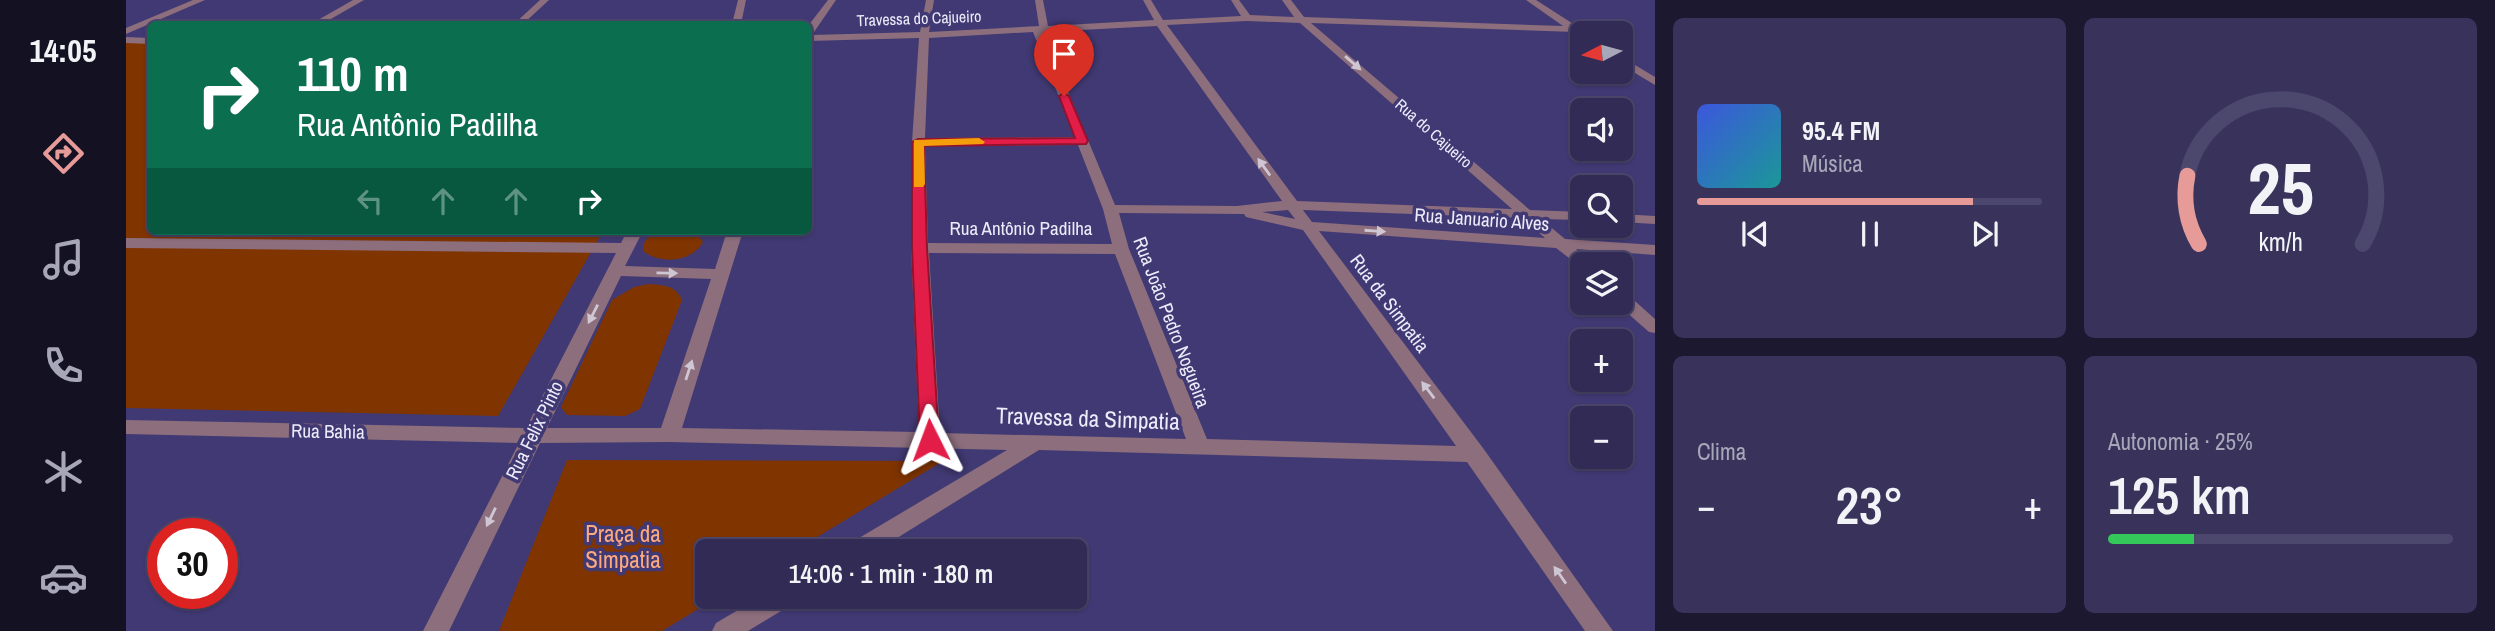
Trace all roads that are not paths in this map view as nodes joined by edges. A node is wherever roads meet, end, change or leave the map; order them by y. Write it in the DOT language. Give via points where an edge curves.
graph roads {
  1 [pos="201,0"];
  2 [pos="360,0"];
  3 [pos="545,0"];
  4 [pos="742,0"];
  5 [pos="832,0"];
  6 [pos="930,0"];
  7 [pos="1039,0"];
  8 [pos="1147,0"];
  9 [pos="1235,0"];
  10 [pos="1286,0"];
  11 [pos="1530,0"];
  12 [pos="1247,18"];
  13 [pos="1301,19"];
  14 [pos="150,21"];
  15 [pos="322,21"];
  16 [pos="521,21"];
  17 [pos="737,21"];
  18 [pos="1158,21"];
  19 [pos="147,22"];
  20 [pos="1570,25"];
  21 [pos="1040,28"];
  22 [pos="812,30"];
  23 [pos="126,31"];
  24 [pos="1570,31"];
  25 [pos="923,35"];
  26 [pos="812,36"];
  27 [pos="126,40"];
  28 [pos="147,41"];
  29 [pos="1633,68"];
  30 [pos="1655,82"];
  31 [pos="1082,141"];
  32 [pos="918,142"];
  33 [pos="1291,205"];
  34 [pos="1110,209"];
  35 [pos="1237,210"];
  36 [pos="1525,212"];
  37 [pos="1570,215"];
  38 [pos="1633,219"];
  39 [pos="1655,220"];
  40 [pos="1307,226"];
  41 [pos="734,235"];
  42 [pos="630,239"];
  43 [pos="126,243"];
  44 [pos="1560,243"];
  45 [pos="919,248"];
  46 [pos="1121,249"];
  47 [pos="1655,250"];
  48 [pos="1570,252"];
  49 [pos="614,271"];
  50 [pos="720,274"];
  51 [pos="1633,309"];
  52 [pos="1655,328"];
  53 [pos="126,427"];
  54 [pos="669,435"];
  55 [pos="531,436"];
  56 [pos="930,440"];
  57 [pos="1035,443"];
  58 [pos="1200,447"];
  59 [pos="1475,454"];
  60 [pos="877,539"];
  61 [pos="762,609"];
  62 [pos="436,631"];
  63 [pos="725,631"];
  64 [pos="1600,631"];
  1 -- 14 [label="street"];
  2 -- 15 [label="street"];
  3 -- 16 [label="street"];
  4 -- 17 [label="street"];
  5 -- 22 [label="street"];
  6 -- 25 [label="street"];
  7 -- 21 [label="street, Rua João Pedro Nogueira"];
  8 -- 18 [label="street, Rua da Simpatia"];
  9 -- 12 [label="street"];
  10 -- 13 [label="street, Rua do Cajueiro"];
  11 -- 20 [label="street"];
  12 -- 13 [label="street, Travessa do Cajueiro"];
  12 -- 18 [label="street, Travessa do Cajueiro"];
  13 -- 24 [label="street, Travessa do Cajueiro"];
  13 -- 36 [label="street, Rua do Cajueiro, one-way"];
  18 -- 21 [label="street, Travessa do Cajueiro"];
  33 -- 18 [label="street, Rua da Simpatia, one-way"];
  19 -- 23 [label="street"];
  21 -- 25 [label="street, Travessa do Cajueiro"];
  21 -- 31 [label="street, Rua João Pedro Nogueira"];
  25 -- 26 [label="street, Travessa do Cajueiro"];
  25 -- 32 [label="street"];
  27 -- 28 [label="street"];
  29 -- 30 [label="street"];
  31 -- 32 [label="street"];
  31 -- 34 [label="street, Rua João Pedro Nogueira"];
  32 -- 45 [label="street"];
  33 -- 35 [label="street, Rua João Pedro Nogueira"];
  33 -- 36 [label="street, Rua Januario Alves"];
  33 -- 40 [label="street, Rua da Simpatia"];
  34 -- 35 [label="street, Rua João Pedro Nogueira"];
  34 -- 46 [label="street, Rua João Pedro Nogueira"];
  35 -- 40 [label="street, Rua João Pedro Nogueira"];
  36 -- 37 [label="street, Rua Januario Alves"];
  36 -- 44 [label="street, Rua do Cajueiro"];
  38 -- 39 [label="street"];
  40 -- 44 [label="street, Rua Januario Alves, one-way"];
  59 -- 40 [label="street, Rua da Simpatia, one-way"];
  41 -- 50 [label="street"];
  42 -- 43 [label="street"];
  42 -- 49 [label="street, Rua Felix Pinto"];
  44 -- 47 [label="street, Rua Januario Alves"];
  44 -- 48 [label="street, Rua do Cajueiro"];
  45 -- 46 [label="street, Rua Antônio Padilha"];
  45 -- 56 [label="street"];
  46 -- 58 [label="street, Rua João Pedro Nogueira"];
  49 -- 50 [label="street, one-way"];
  49 -- 55 [label="street, Rua Felix Pinto, one-way"];
  54 -- 50 [label="street, one-way"];
  51 -- 52 [label="street"];
  53 -- 55 [label="street, Rua Bahia"];
  54 -- 55 [label="street, Travessa da Simpatia"];
  54 -- 56 [label="street, Travessa da Simpatia"];
  55 -- 62 [label="street, Rua Felix Pinto, one-way"];
  56 -- 57 [label="street, Travessa da Simpatia"];
  57 -- 58 [label="street, Travessa da Simpatia"];
  57 -- 60 [label="street"];
  58 -- 59 [label="street, Travessa da Simpatia"];
  64 -- 59 [label="street, Rua da Simpatia, one-way"];
  61 -- 63 [label="street"];
}
